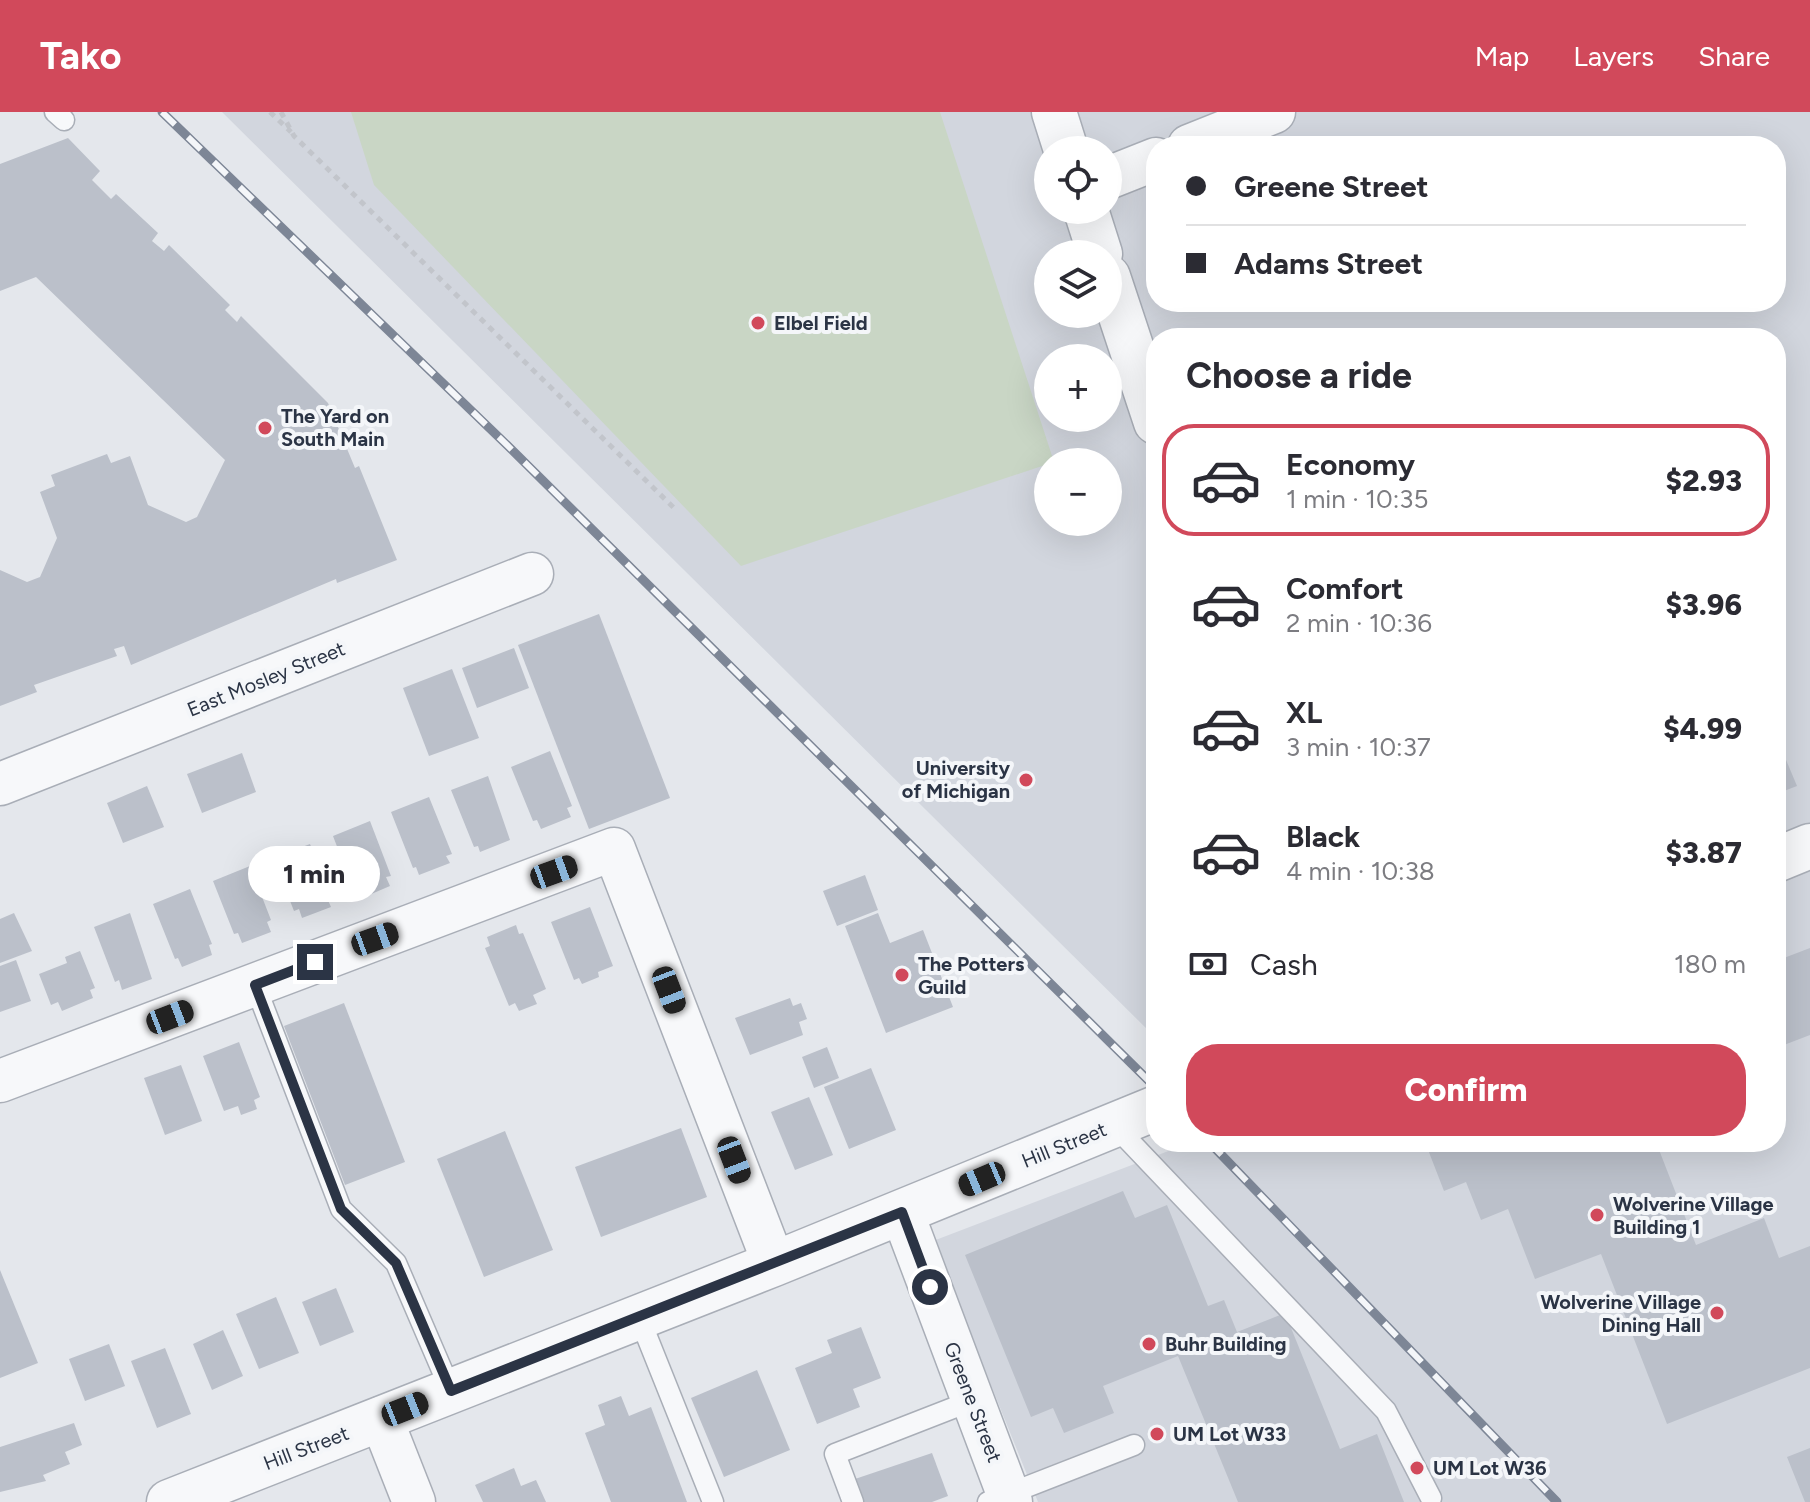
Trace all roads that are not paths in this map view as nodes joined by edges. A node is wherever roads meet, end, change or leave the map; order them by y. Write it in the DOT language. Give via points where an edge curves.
graph roads {
  1 [pos="1054,112"];
  2 [pos="1274,112"];
  3 [pos="1062,136"];
  4 [pos="1214,136"];
  5 [pos="1146,163"];
  6 [pos="1122,172"];
  7 [pos="1122,319"];
  8 [pos="1146,392"];
  9 [pos="532,574"];
  10 [pos="0,784"];
  11 [pos="1810,846"];
  12 [pos="1786,856"];
  13 [pos="255,985"];
  14 [pos="0,1081"];
  15 [pos="1146,1112"];
  16 [pos="1114,1125"];
  17 [pos="902,1212"];
  18 [pos="774,1264"];
  19 [pos="639,1317"];
  20 [pos="451,1391"];
  21 [pos="971,1401"];
  22 [pos="381,1418"];
  23 [pos="1134,1445"];
  24 [pos="1431,1498"];
  25 [pos="1003,1500"];
  26 [pos="169,1502"];
  27 [pos="414,1502"];
  28 [pos="713,1502"];
  29 [pos="853,1502"];
  1 -- 3 [label="street"];
  2 -- 4 [label="street"];
  5 -- 6 [label="street"];
  7 -- 8 [label="street"];
  9 -- 10 [label="street, East Mosley Street"];
  11 -- 12 [label="street"];
  13 -- 14 [label="street"];
  13 -- 18 [label="street" via="614,849"];
  13 -- 20 [label="lane" via="341,1209 396,1263"];
  15 -- 16 [label="street, Hill Street"];
  16 -- 17 [label="street, Hill Street"];
  16 -- 24 [label="lane" via="1386,1411"];
  17 -- 18 [label="street, Hill Street"];
  17 -- 21 [label="street, Greene Street"];
  18 -- 19 [label="street, Hill Street"];
  19 -- 20 [label="street, Hill Street"];
  19 -- 28 [label="lane"];
  20 -- 22 [label="street, Hill Street"];
  21 -- 25 [label="street, Greene Street"];
  21 -- 29 [label="lane" via="835,1454"];
  22 -- 26 [label="street, Hill Street"];
  22 -- 27 [label="street"];
  23 -- 25 [label="lane"];
}
